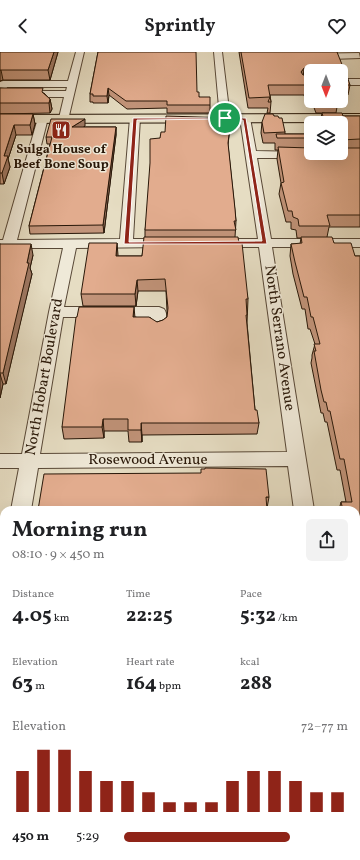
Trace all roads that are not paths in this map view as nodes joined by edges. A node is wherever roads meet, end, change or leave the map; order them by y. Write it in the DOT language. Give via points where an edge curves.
graph roads {
  1 [pos="80,52"];
  2 [pos="218,52"];
  3 [pos="297,52"];
  4 [pos="358,56"];
  5 [pos="348,82"];
  6 [pos="360,82"];
  7 [pos="72,84"];
  8 [pos="70,94"];
  9 [pos="43,118"];
  10 [pos="64,118"];
  11 [pos="135,118"];
  12 [pos="225,118"];
  13 [pos="244,118"];
  14 [pos="360,118"];
  15 [pos="0,119"];
  16 [pos="250,154"];
  17 [pos="304,155"];
  18 [pos="126,243"];
  19 [pos="181,243"];
  20 [pos="204,243"];
  21 [pos="265,243"];
  22 [pos="360,243"];
  23 [pos="5,244"];
  24 [pos="70,244"];
  25 [pos="56,312"];
  26 [pos="158,313"];
  27 [pos="297,459"];
  28 [pos="0,461"];
  29 [pos="30,461"];
  30 [pos="22,506"];
  31 [pos="303,506"];
  1 -- 7 [label="street"];
  2 -- 12 [label="street"];
  3 -- 4 [label="street" via="301,57"];
  5 -- 6 [label="street"];
  7 -- 8 [label="street"];
  7 -- 8 [label="street" via="3,84 0,94"];
  8 -- 10 [label="street"];
  9 -- 10 [label="main road"];
  9 -- 15 [label="main road"];
  9 -- 23 [label="street"];
  10 -- 11 [label="main road"];
  11 -- 12 [label="main road"];
  11 -- 18 [label="street"];
  12 -- 13 [label="main road"];
  13 -- 14 [label="main road"];
  13 -- 16 [label="street, North Serrano Avenue"];
  16 -- 17 [label="street"];
  16 -- 21 [label="street, North Serrano Avenue"];
  18 -- 19 [label="street"];
  18 -- 24 [label="street"];
  20 -- 21 [label="street"];
  21 -- 22 [label="street"];
  21 -- 27 [label="street, North Serrano Avenue"];
  23 -- 24 [label="street"];
  24 -- 25 [label="street, North Hobart Boulevard"];
  25 -- 26 [label="street"];
  25 -- 29 [label="street, North Hobart Boulevard"];
  27 -- 29 [label="street, Rosewood Avenue"];
  27 -- 31 [label="street, North Serrano Avenue"];
  28 -- 29 [label="street, Rosewood Avenue"];
  29 -- 30 [label="street, North Hobart Boulevard"];
}
